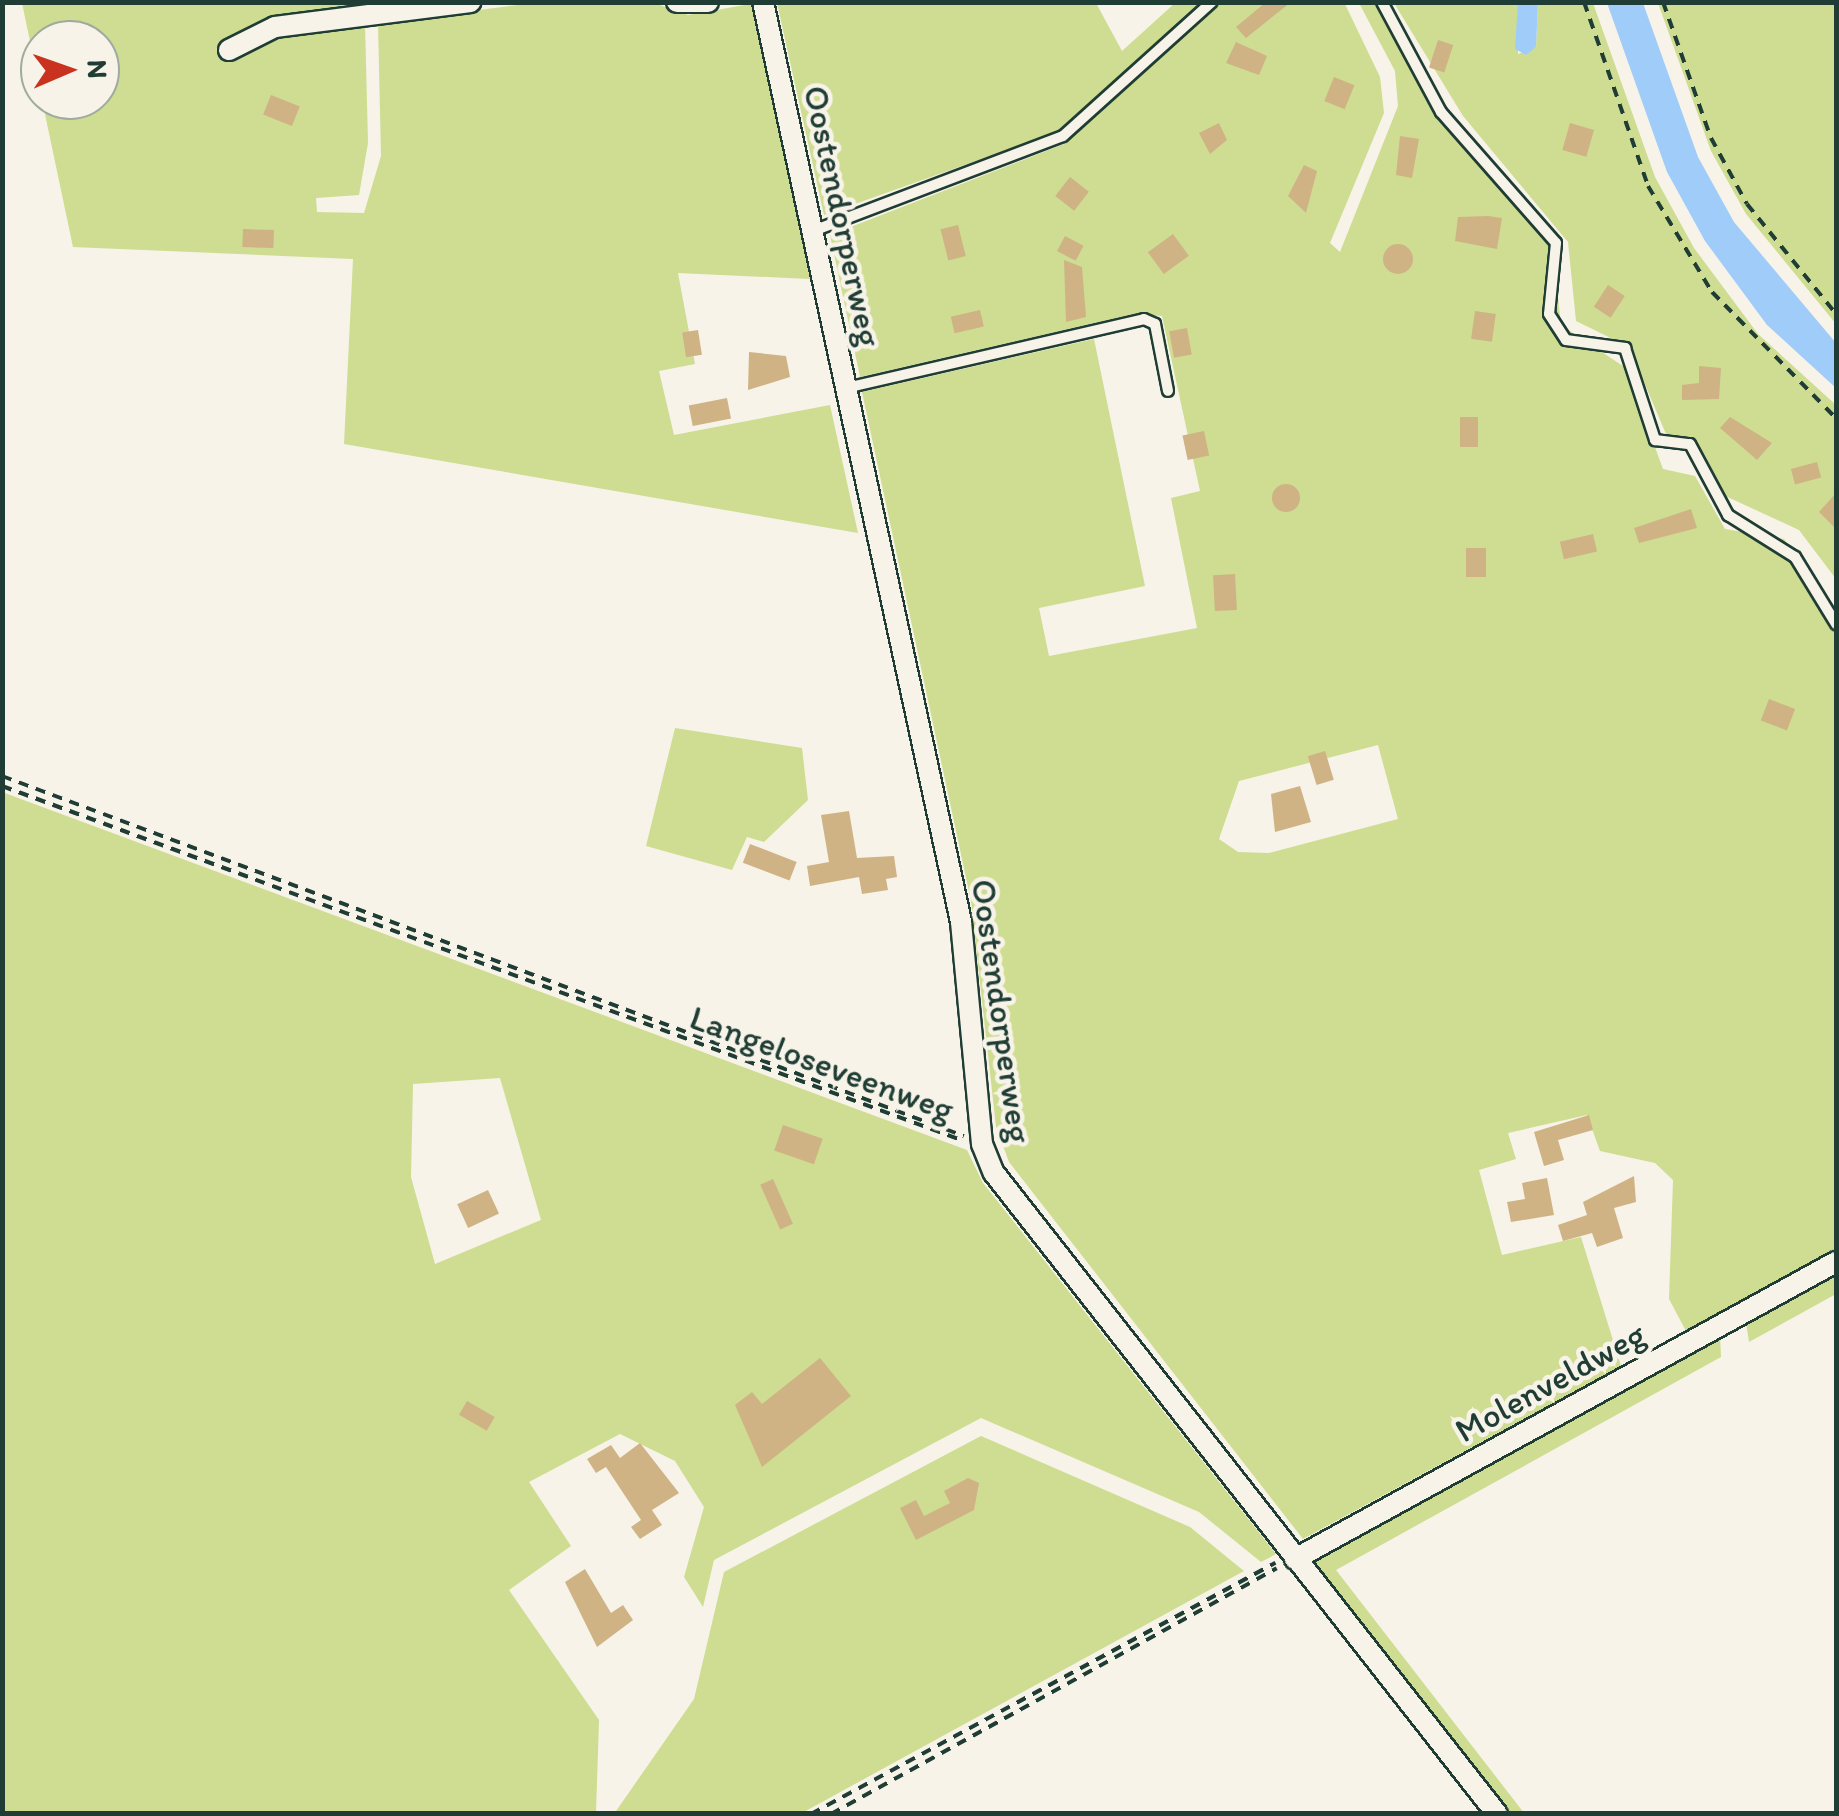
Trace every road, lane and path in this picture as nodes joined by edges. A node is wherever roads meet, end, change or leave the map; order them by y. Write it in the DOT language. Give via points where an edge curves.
graph roads {
  1 [pos="470,2"];
  2 [pos="677,2"];
  3 [pos="708,2"];
  4 [pos="764,2"];
  5 [pos="1212,2"];
  6 [pos="1382,2"];
  7 [pos="1584,2"];
  8 [pos="1663,2"];
  9 [pos="229,50"];
  10 [pos="812,231"];
  11 [pos="1836,314"];
  12 [pos="846,388"];
  13 [pos="1168,391"];
  14 [pos="1836,418"];
  15 [pos="1836,624"];
  16 [pos="2,776"];
  17 [pos="2,786"];
  18 [pos="982,1144"];
  19 [pos="1836,1262"];
  20 [pos="1294,1559"];
  21 [pos="811,1814"];
  22 [pos="831,1814"];
  23 [pos="1497,1814"];
  1 -- 9 [label="street" via="276,27"];
  2 -- 3 [label="street"];
  4 -- 10 [label="street, Oostendorperweg"];
  5 -- 10 [label="lane" via="1063,136"];
  6 -- 15 [label="lane" via="1441,112 1556,243 1549,314 1566,340 1625,348 1655,440 1690,444 1728,515 1795,557"];
  7 -- 14 [label="path" via="1658,201 1712,292"];
  8 -- 11 [label="path" via="1711,138 1747,204"];
  10 -- 12 [label="street, Oostendorperweg"];
  12 -- 13 [label="lane" via="1144,319 1155,324"];
  12 -- 18 [label="street, Oostendorperweg" via="961,922"];
  16 -- 18 [label="path, Langeloseveenweg"];
  17 -- 18 [label="path, Langeloseveenweg"];
  18 -- 20 [label="street, Oostendorperweg" via="994,1173"];
  19 -- 20 [label="street, Molenveldweg"];
  20 -- 21 [label="path" via="1266,1566"];
  20 -- 22 [label="path"];
  20 -- 23 [label="street, Oostendorperweg"];
}
